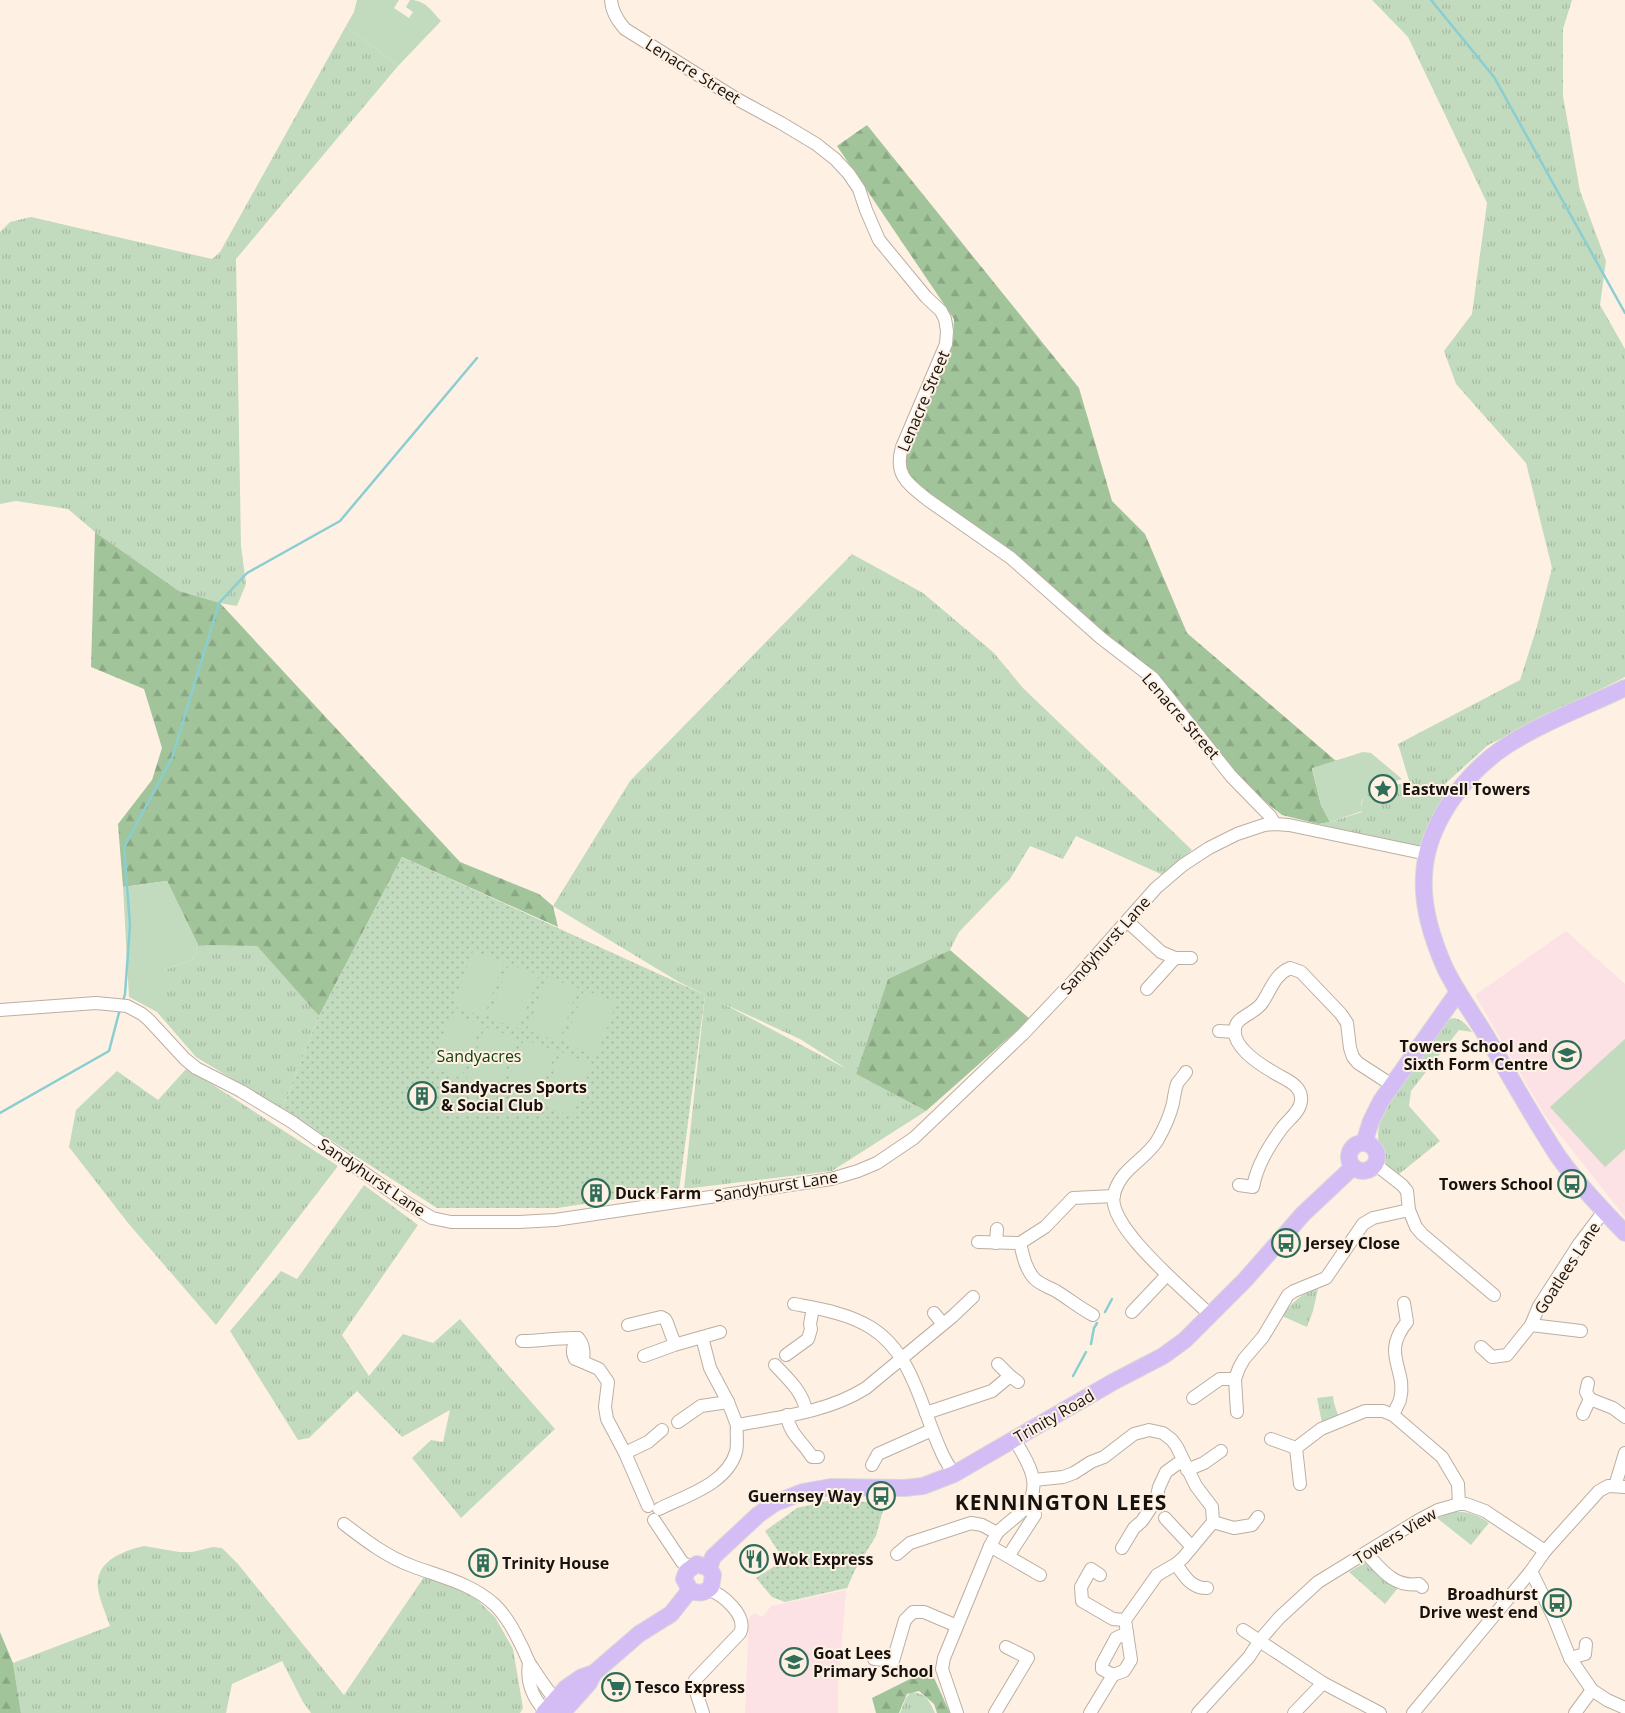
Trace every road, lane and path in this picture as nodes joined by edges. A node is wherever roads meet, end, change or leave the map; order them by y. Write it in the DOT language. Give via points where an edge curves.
graph roads {
  1 [pos="611,0"];
  2 [pos="1625,688"];
  3 [pos="1275,824"];
  4 [pos="1427,854"];
  5 [pos="1127,921"];
  6 [pos="1175,958"];
  7 [pos="1191,958"];
  8 [pos="1147,990"];
  9 [pos="1458,992"];
  10 [pos="0,1010"];
  11 [pos="1219,1031"];
  12 [pos="1235,1032"];
  13 [pos="1186,1072"];
  14 [pos="1392,1085"];
  15 [pos="1364,1143"];
  16 [pos="1375,1164"];
  17 [pos="1353,1167"];
  18 [pos="1239,1185"];
  19 [pos="1114,1196"];
  20 [pos="1409,1210"];
  21 [pos="1604,1211"];
  22 [pos="998,1229"];
  23 [pos="1625,1233"];
  24 [pos="978,1242"];
  25 [pos="996,1243"];
  26 [pos="1020,1244"];
  27 [pos="1167,1275"];
  28 [pos="1494,1295"];
  29 [pos="973,1297"];
  30 [pos="1404,1303"];
  31 [pos="794,1304"];
  32 [pos="813,1308"];
  33 [pos="1132,1312"];
  34 [pos="934,1313"];
  35 [pos="1093,1315"];
  36 [pos="1211,1316"];
  37 [pos="943,1324"];
  38 [pos="628,1325"];
  39 [pos="1531,1325"];
  40 [pos="1581,1331"];
  41 [pos="720,1332"];
  42 [pos="702,1337"];
  43 [pos="522,1341"];
  44 [pos="676,1344"];
  45 [pos="1481,1347"];
  46 [pos="786,1355"];
  47 [pos="644,1356"];
  48 [pos="901,1359"];
  49 [pos="998,1364"];
  50 [pos="776,1365"];
  51 [pos="1235,1379"];
  52 [pos="1588,1382"];
  53 [pos="1193,1398"];
  54 [pos="1590,1400"];
  55 [pos="728,1402"];
  56 [pos="806,1411"];
  57 [pos="926,1412"];
  58 [pos="1238,1412"];
  59 [pos="1583,1414"];
  60 [pos="787,1415"];
  61 [pos="1393,1415"];
  62 [pos="1625,1417"];
  63 [pos="678,1422"];
  64 [pos="737,1425"];
  65 [pos="662,1430"];
  66 [pos="932,1430"];
  67 [pos="1014,1439"];
  68 [pos="1271,1439"];
  69 [pos="1296,1448"];
  70 [pos="1221,1451"];
  71 [pos="625,1453"];
  72 [pos="1625,1453"];
  73 [pos="818,1457"];
  74 [pos="872,1465"];
  75 [pos="1185,1466"];
  76 [pos="954,1474"];
  77 [pos="1034,1480"];
  78 [pos="1300,1484"];
  79 [pos="1620,1487"];
  80 [pos="1458,1504"];
  81 [pos="1026,1507"];
  82 [pos="654,1512"];
  83 [pos="1165,1518"];
  84 [pos="1213,1522"];
  85 [pos="344,1524"];
  86 [pos="1257,1525"];
  87 [pos="997,1533"];
  88 [pos="990,1546"];
  89 [pos="1192,1547"];
  90 [pos="1122,1548"];
  91 [pos="1545,1551"];
  92 [pos="1366,1553"];
  93 [pos="897,1554"];
  94 [pos="1009,1555"];
  95 [pos="1176,1564"];
  96 [pos="690,1567"];
  97 [pos="709,1568"];
  98 [pos="1531,1571"];
  99 [pos="1040,1575"];
  100 [pos="1100,1575"];
  101 [pos="1422,1587"];
  102 [pos="1207,1588"];
  103 [pos="690,1590"];
  104 [pos="708,1590"];
  105 [pos="1124,1620"];
  106 [pos="957,1626"];
  107 [pos="1243,1630"];
  108 [pos="1127,1633"];
  109 [pos="1260,1640"];
  110 [pos="1006,1647"];
  111 [pos="1585,1654"];
  112 [pos="1570,1658"];
  113 [pos="874,1659"];
  114 [pos="1113,1675"];
  115 [pos="1323,1683"];
  116 [pos="1592,1690"];
  117 [pos="1625,1708"];
  118 [pos="553,1710"];
  119 [pos="703,1713"];
  120 [pos="957,1713"];
  121 [pos="995,1713"];
  122 [pos="1090,1713"];
  123 [pos="1198,1713"];
  124 [pos="1294,1713"];
  125 [pos="1380,1713"];
  126 [pos="1413,1713"];
  127 [pos="1576,1713"];
  1 -- 3 [label="street, Lenacre Street" via="612,11 625,29 816,144 849,174 859,189 880,240 945,319 946,344 898,460 903,476 914,490 1010,558 1101,638 1153,678 1231,776"];
  2 -- 4 [label="main road" via="1542,726 1505,747 1487,762 1467,780 1452,800"];
  3 -- 4 [label="street, Sandyhurst Lane" via="1310,828"];
  3 -- 5 [label="street, Sandyhurst Lane" via="1237,834 1194,857 1164,881"];
  4 -- 9 [label="main road" via="1424,877 1426,905 1434,938"];
  5 -- 6 [label="street" via="1161,952"];
  5 -- 10 [label="street, Sandyhurst Lane" via="1023,1034 914,1138 877,1163 831,1179 535,1222 457,1222 432,1218 292,1122 242,1091 196,1068 142,1014 122,1005 96,1003"];
  6 -- 7 [label="street"];
  6 -- 8 [label="street"];
  9 -- 14 [label="main road"];
  9 -- 21 [label="main road" via="1559,1157"];
  11 -- 12 [label="street"];
  12 -- 14 [label="street" via="1238,1022 1261,1004 1278,975 1290,968 1296,969 1347,1023 1353,1057"];
  12 -- 18 [label="street" via="1237,1043 1243,1050 1294,1084 1301,1100 1299,1108 1271,1144 1253,1186"];
  13 -- 19 [label="street" via="1171,1083 1167,1123 1156,1142 1125,1174"];
  14 -- 15 [label="main road" via="1371,1121"];
  15 -- 16 [label="main road" via="1376,1150"];
  15 -- 17 [label="main road" via="1350,1151 1349,1160"];
  16 -- 17 [label="main road" via="1365,1171"];
  16 -- 20 [label="street" via="1404,1186"];
  17 -- 36 [label="main road, Trinity Road" via="1303,1214"];
  19 -- 26 [label="street" via="1071,1192 1045,1227"];
  19 -- 27 [label="street" via="1118,1218"];
  20 -- 28 [label="street" via="1422,1234 1484,1277"];
  20 -- 51 [label="street" via="1373,1218 1363,1224 1326,1278 1288,1295 1263,1337 1244,1359"];
  21 -- 23 [label="main road"];
  21 -- 39 [label="street, Goatlees Lane" via="1578,1244 1539,1306"];
  22 -- 25 [label="street"];
  24 -- 25 [label="street"];
  25 -- 26 [label="street"];
  26 -- 35 [label="street" via="1032,1277"];
  27 -- 33 [label="street"];
  27 -- 36 [label="street"];
  29 -- 37 [label="street"];
  30 -- 61 [label="street" via="1412,1323 1401,1330 1395,1348 1400,1400"];
  31 -- 32 [label="street"];
  32 -- 46 [label="street" via="808,1338"];
  32 -- 48 [label="street" via="847,1316 870,1327"];
  34 -- 37 [label="street"];
  36 -- 67 [label="main road, Trinity Road" via="1163,1356"];
  37 -- 48 [label="street"];
  38 -- 44 [label="street" via="667,1318"];
  39 -- 40 [label="street, Goatlees Lane"];
  39 -- 45 [label="street, Goatlees Lane" via="1507,1355 1492,1357"];
  41 -- 42 [label="street"];
  42 -- 44 [label="street"];
  42 -- 55 [label="street" via="710,1368"];
  43 -- 71 [label="street" via="578,1338 584,1351 583,1362 599,1369 608,1382 607,1419"];
  44 -- 47 [label="street"];
  48 -- 56 [label="street" via="855,1395 837,1404"];
  48 -- 57 [label="street"];
  49 -- 57 [label="street" via="1014,1379 992,1391"];
  50 -- 56 [label="street" via="805,1401"];
  51 -- 53 [label="street" via="1220,1379"];
  51 -- 58 [label="street"];
  52 -- 54 [label="street" via="1586,1392"];
  54 -- 59 [label="street"];
  54 -- 62 [label="street" via="1614,1408"];
  55 -- 63 [label="street" via="701,1406"];
  55 -- 64 [label="street"];
  56 -- 60 [label="street"];
  57 -- 66 [label="street"];
  60 -- 64 [label="street"];
  60 -- 73 [label="street" via="798,1440 812,1457"];
  61 -- 69 [label="street" via="1384,1411 1364,1411 1321,1430"];
  61 -- 80 [label="street" via="1442,1456 1458,1484"];
  64 -- 82 [label="street" via="736,1451 726,1471 715,1481"];
  65 -- 71 [label="street" via="648,1442"];
  66 -- 74 [label="street" via="878,1454"];
  66 -- 76 [label="street"];
  67 -- 76 [label="main road, Trinity Road"];
  67 -- 77 [label="street"];
  68 -- 69 [label="street"];
  69 -- 78 [label="street"];
  70 -- 75 [label="street" via="1204,1463"];
  71 -- 82 [label="street"];
  72 -- 79 [label="street"];
  75 -- 77 [label="street" via="1172,1440 1149,1430 1134,1434 1074,1474"];
  75 -- 84 [label="street" via="1212,1507"];
  75 -- 90 [label="street" via="1177,1464 1153,1485 1156,1500"];
  76 -- 97 [label="main road, Trinity Road" via="923,1486 831,1487 803,1492 776,1503 758,1516 713,1557"];
  77 -- 81 [label="street"];
  79 -- 91 [label="street" via="1608,1486 1599,1491"];
  80 -- 91 [label="street, Towers View" via="1485,1511"];
  80 -- 92 [label="street, Towers View" via="1430,1514"];
  81 -- 87 [label="street"];
  81 -- 94 [label="street" via="1035,1515"];
  82 -- 96 [label="street" via="682,1562"];
  83 -- 89 [label="street"];
  84 -- 86 [label="street" via="1234,1528"];
  84 -- 89 [label="street"];
  85 -- 118 [label="street" via="366,1541 407,1564 452,1579 479,1592 495,1605 520,1642 529,1663 531,1691 536,1702"];
  87 -- 88 [label="street"];
  87 -- 93 [label="street" via="970,1523 910,1543"];
  88 -- 94 [label="street"];
  88 -- 106 [label="street"];
  89 -- 95 [label="street"];
  91 -- 98 [label="street"];
  92 -- 101 [label="street" via="1393,1580"];
  92 -- 109 [label="street, Towers View" via="1308,1590"];
  94 -- 99 [label="street"];
  95 -- 102 [label="street" via="1189,1582"];
  95 -- 105 [label="street" via="1157,1575"];
  96 -- 97 [label="main road" via="697,1564"];
  96 -- 103 [label="main road" via="684,1579"];
  97 -- 104 [label="main road" via="714,1580"];
  98 -- 112 [label="street"];
  98 -- 126 [label="street"];
  100 -- 105 [label="street" via="1090,1569 1081,1587 1082,1601 1113,1619"];
  103 -- 104 [label="main road" via="699,1593"];
  103 -- 118 [label="main road" via="671,1614 639,1634 594,1673 582,1676 566,1688"];
  104 -- 119 [label="street" via="717,1592 739,1614 743,1625 740,1633 695,1680"];
  105 -- 108 [label="street"];
  106 -- 113 [label="street" via="924,1612 913,1612 905,1620 893,1661"];
  106 -- 120 [label="street" via="942,1669"];
  107 -- 109 [label="street"];
  108 -- 114 [label="street" via="1132,1660 1124,1671"];
  108 -- 114 [label="street" via="1116,1638 1102,1664 1102,1669"];
  109 -- 115 [label="street"];
  109 -- 123 [label="street, Towers View" via="1249,1657"];
  110 -- 121 [label="street" via="1028,1658"];
  111 -- 112 [label="street"];
  112 -- 116 [label="street"];
  114 -- 122 [label="street"];
  115 -- 124 [label="street"];
  115 -- 125 [label="street"];
  116 -- 117 [label="street"];
  116 -- 127 [label="street"];
}
